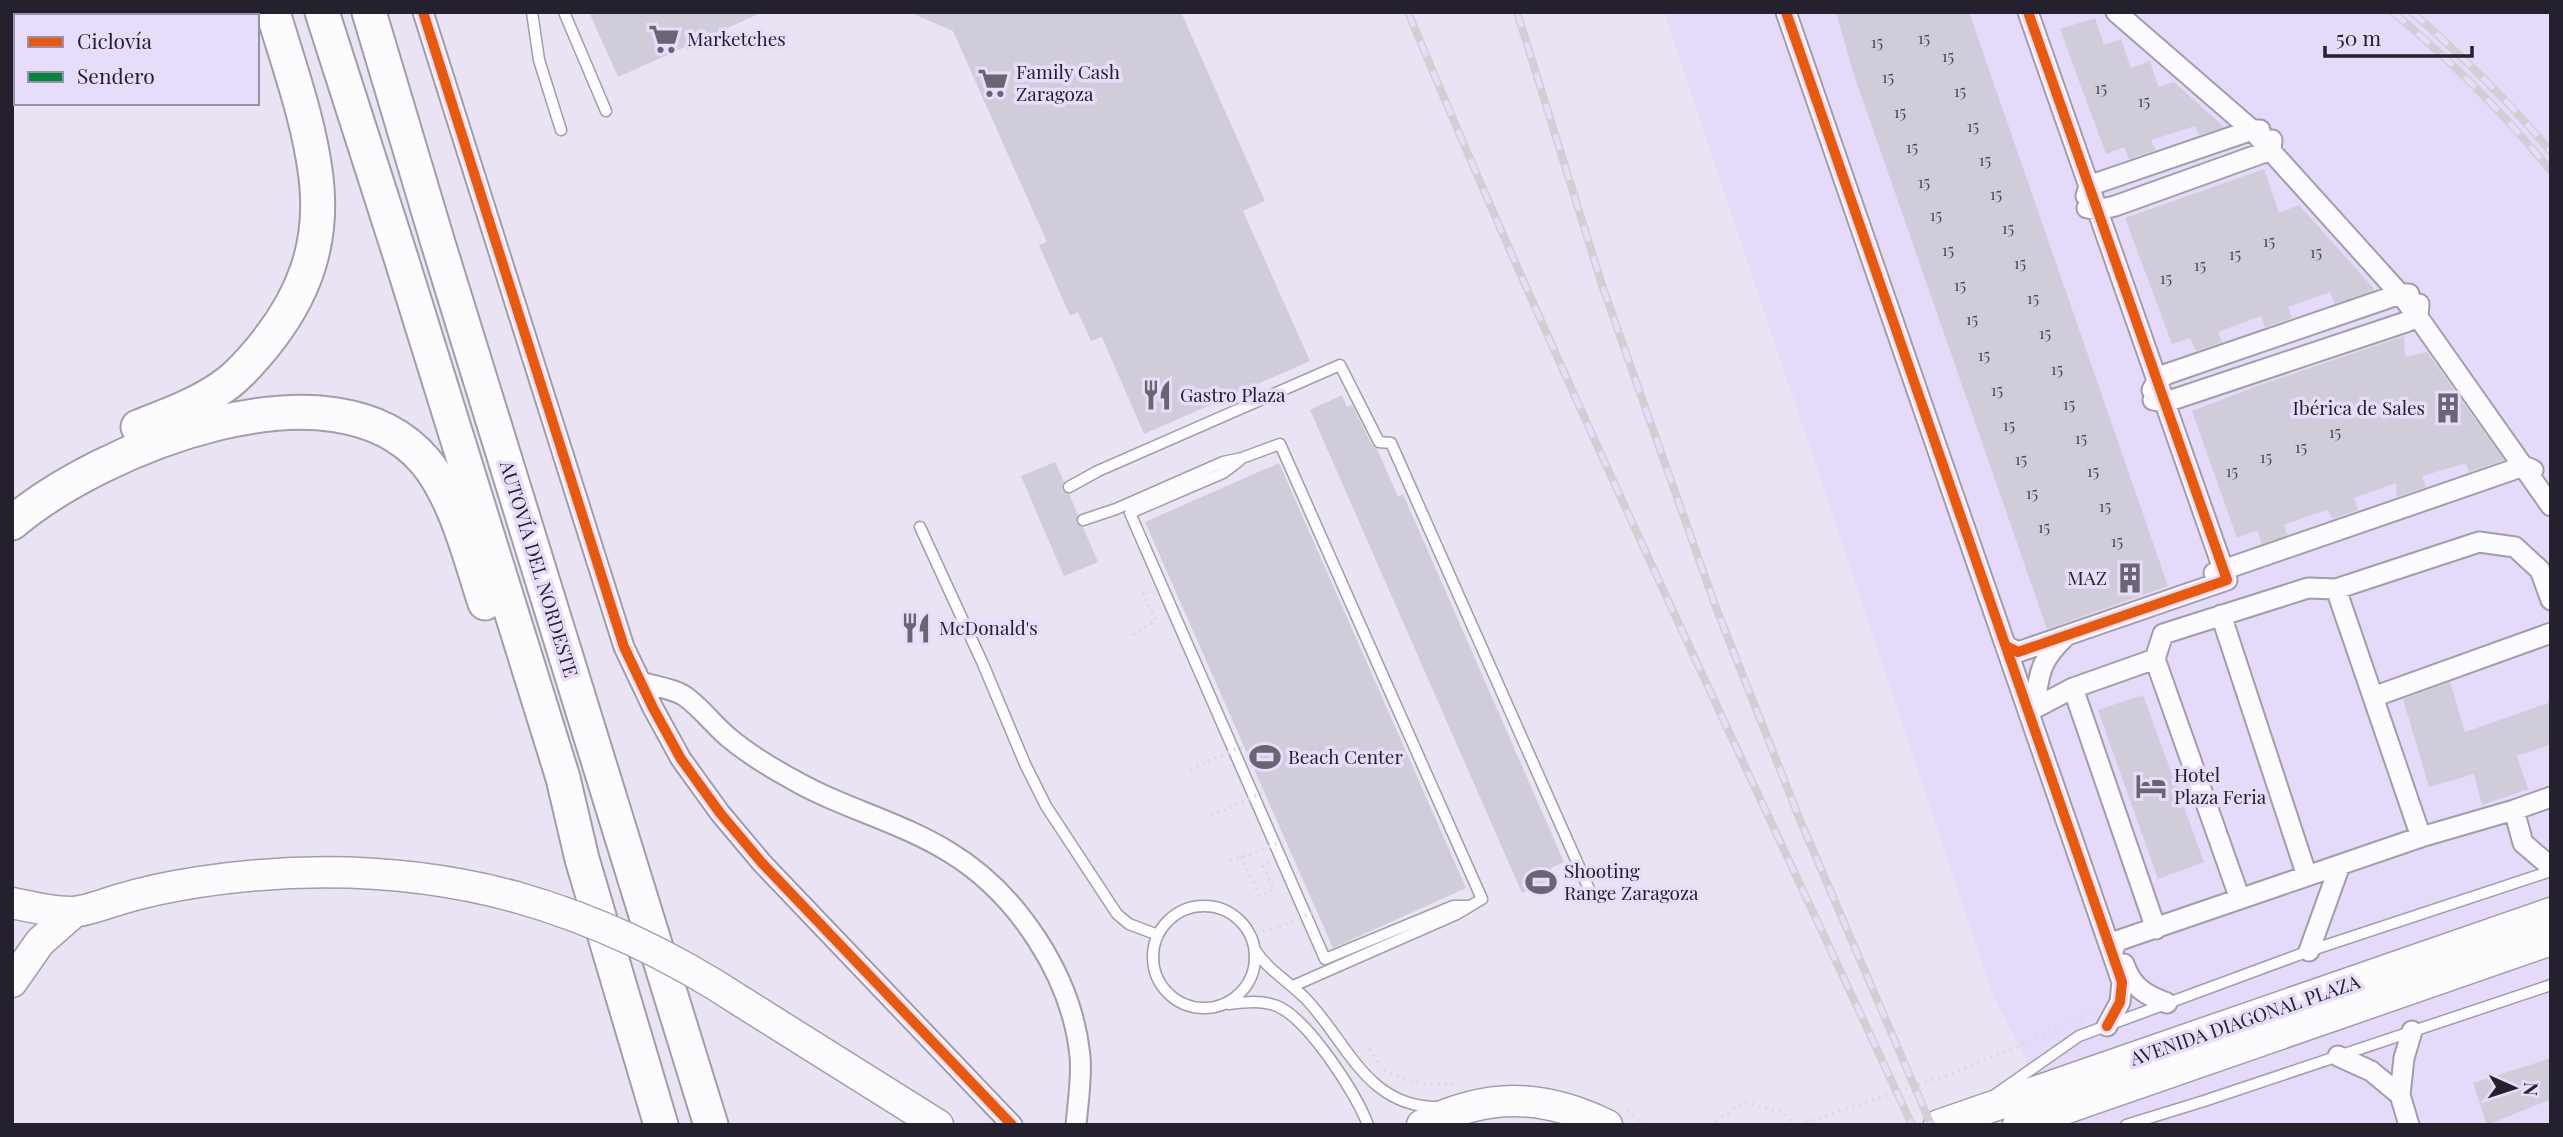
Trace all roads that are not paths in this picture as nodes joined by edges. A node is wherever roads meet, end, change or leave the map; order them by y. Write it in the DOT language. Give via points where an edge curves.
graph roads {
  1 [pos="272,12"];
  2 [pos="322,12"];
  3 [pos="369,12"];
  4 [pos="423,12"];
  5 [pos="532,12"];
  6 [pos="564,12"];
  7 [pos="1786,12"];
  8 [pos="1796,12"];
  9 [pos="2018,12"];
  10 [pos="2028,12"];
  11 [pos="2116,12"];
  12 [pos="2130,12"];
  13 [pos="606,111"];
  14 [pos="561,130"];
  15 [pos="2266,136"];
  16 [pos="2089,202"];
  17 [pos="2413,301"];
  18 [pos="485,394"];
  19 [pos="2156,394"];
  20 [pos="1242,458"];
  21 [pos="2524,466"];
  22 [pos="2547,481"];
  23 [pos="1069,487"];
  24 [pos="12,493"];
  25 [pos="2551,506"];
  26 [pos="1083,520"];
  27 [pos="12,523"];
  28 [pos="920,527"];
  29 [pos="2218,572"];
  30 [pos="2336,589"];
  31 [pos="2551,600"];
  32 [pos="2221,614"];
  33 [pos="2069,634"];
  34 [pos="2551,634"];
  35 [pos="2013,646"];
  36 [pos="2155,659"];
  37 [pos="640,682"];
  38 [pos="2073,688"];
  39 [pos="2373,698"];
  40 [pos="2036,704"];
  41 [pos="2551,797"];
  42 [pos="2514,810"];
  43 [pos="2421,837"];
  44 [pos="582,859"];
  45 [pos="2340,865"];
  46 [pos="2551,869"];
  47 [pos="2307,876"];
  48 [pos="1589,889"];
  49 [pos="2240,899"];
  50 [pos="12,903"];
  51 [pos="1468,906"];
  52 [pos="73,913"];
  53 [pos="2551,913"];
  54 [pos="2156,929"];
  55 [pos="1158,935"];
  56 [pos="2551,940"];
  57 [pos="2114,947"];
  58 [pos="1255,950"];
  59 [pos="2309,951"];
  60 [pos="12,982"];
  61 [pos="2551,985"];
  62 [pos="1293,986"];
  63 [pos="2167,1003"];
  64 [pos="1221,1005"];
  65 [pos="2106,1026"];
  66 [pos="2412,1031"];
  67 [pos="2338,1056"];
  68 [pos="2400,1095"];
  69 [pos="1475,1104"];
  70 [pos="1970,1114"];
  71 [pos="661,1125"];
  72 [pos="711,1125"];
  73 [pos="731,1125"];
  74 [pos="938,1125"];
  75 [pos="1012,1125"];
  76 [pos="1076,1125"];
  77 [pos="1368,1125"];
  78 [pos="1422,1125"];
  79 [pos="1607,1125"];
  80 [pos="1939,1125"];
  81 [pos="2018,1125"];
  82 [pos="2126,1125"];
  83 [pos="2409,1125"];
  1 -- 24 [label="highway" via="308,132 316,176 316,234 296,300 274,333 228,383 198,401 89,447"];
  2 -- 44 [label="highway, AUTOVÍA DEL NORDESTE" via="559,765"];
  3 -- 18 [label="highway, AUTOVÍA DEL NORDESTE"];
  4 -- 37 [label="street" via="624,647"];
  5 -- 14 [label="lane" via="539,60"];
  6 -- 13 [label="lane"];
  7 -- 35 [label="street"];
  8 -- 35 [label="street"];
  9 -- 16 [label="street"];
  10 -- 16 [label="street"];
  11 -- 15 [label="street"];
  12 -- 15 [label="street"];
  15 -- 16 [label="street"];
  15 -- 16 [label="street" via="2115,206"];
  15 -- 17 [label="street"];
  16 -- 19 [label="street"];
  17 -- 19 [label="street"];
  17 -- 19 [label="street" via="2167,374"];
  17 -- 21 [label="street"];
  17 -- 22 [label="street"];
  18 -- 72 [label="highway, AUTOVÍA DEL NORDESTE"];
  18 -- 73 [label="highway" via="561,579"];
  19 -- 29 [label="street"];
  20 -- 26 [label="lane" via="1223,461"];
  20 -- 51 [label="lane" via="1280,444 1482,899"];
  20 -- 51 [label="lane" via="1223,472 1130,513 1325,959 1453,906"];
  21 -- 22 [label="street"];
  21 -- 25 [label="street"];
  21 -- 29 [label="street"];
  23 -- 48 [label="lane" via="1340,365 1379,442 1391,443"];
  27 -- 44 [label="highway" via="65,485 108,463 223,423 266,415 321,413 348,415 387,431 425,461 448,498 544,785"];
  28 -- 55 [label="lane" via="1046,806 1117,914"];
  29 -- 33 [label="street" via="2227,580"];
  29 -- 35 [label="street"];
  30 -- 31 [label="street" via="2479,542 2515,547 2540,570"];
  30 -- 32 [label="street" via="2308,587"];
  30 -- 39 [label="street"];
  32 -- 36 [label="street" via="2163,634"];
  32 -- 47 [label="street"];
  33 -- 35 [label="street"];
  33 -- 40 [label="street" via="2040,667"];
  34 -- 39 [label="street"];
  35 -- 40 [label="street"];
  35 -- 57 [label="street"];
  36 -- 38 [label="street"];
  36 -- 49 [label="street"];
  37 -- 75 [label="street" via="681,759 720,813 762,863"];
  37 -- 76 [label="street" via="685,695 760,761 824,796 948,851 982,875 1022,919 1063,989 1080,1057"];
  38 -- 40 [label="street"];
  38 -- 54 [label="street"];
  39 -- 43 [label="street"];
  40 -- 57 [label="street"];
  41 -- 42 [label="street"];
  42 -- 43 [label="street"];
  42 -- 46 [label="street" via="2523,842"];
  43 -- 45 [label="street"];
  44 -- 71 [label="highway, AUTOVÍA DEL NORDESTE"];
  45 -- 47 [label="street"];
  45 -- 59 [label="street"];
  46 -- 59 [label="lane"];
  47 -- 49 [label="street"];
  49 -- 54 [label="street"];
  50 -- 52 [label="main road"];
  51 -- 62 [label="lane"];
  52 -- 60 [label="main road" via="40,942"];
  52 -- 74 [label="main road, bridge" via="181,885 318,871 422,878 487,889 590,920 639,942"];
  53 -- 70 [label="main road, AVENIDA DIAGONAL PLAZA"];
  54 -- 57 [label="street"];
  55 -- 58 [label="lane" via="1180,912 1211,906 1240,920"];
  55 -- 64 [label="lane" via="1153,961 1164,988 1189,1006"];
  56 -- 81 [label="main road, AVENIDA DIAGONAL PLAZA"];
  57 -- 63 [label="street" via="2129,978 2145,995"];
  57 -- 65 [label="street" via="2122,982 2120,1002"];
  58 -- 62 [label="lane" via="1262,962"];
  58 -- 64 [label="lane" via="1248,984"];
  59 -- 63 [label="lane"];
  61 -- 66 [label="lane"];
  62 -- 69 [label="lane" via="1380,1090 1415,1106"];
  63 -- 65 [label="lane"];
  64 -- 77 [label="lane" via="1262,1003 1291,1014 1339,1070"];
  65 -- 70 [label="lane" via="2079,1036"];
  66 -- 67 [label="lane"];
  66 -- 68 [label="street"];
  67 -- 68 [label="street" via="2371,1071"];
  67 -- 82 [label="lane"];
  68 -- 83 [label="street"];
  69 -- 78 [label="main road"];
  69 -- 79 [label="main road" via="1530,1100 1557,1105"];
  70 -- 80 [label="main road, AVENIDA DIAGONAL PLAZA"];
}
